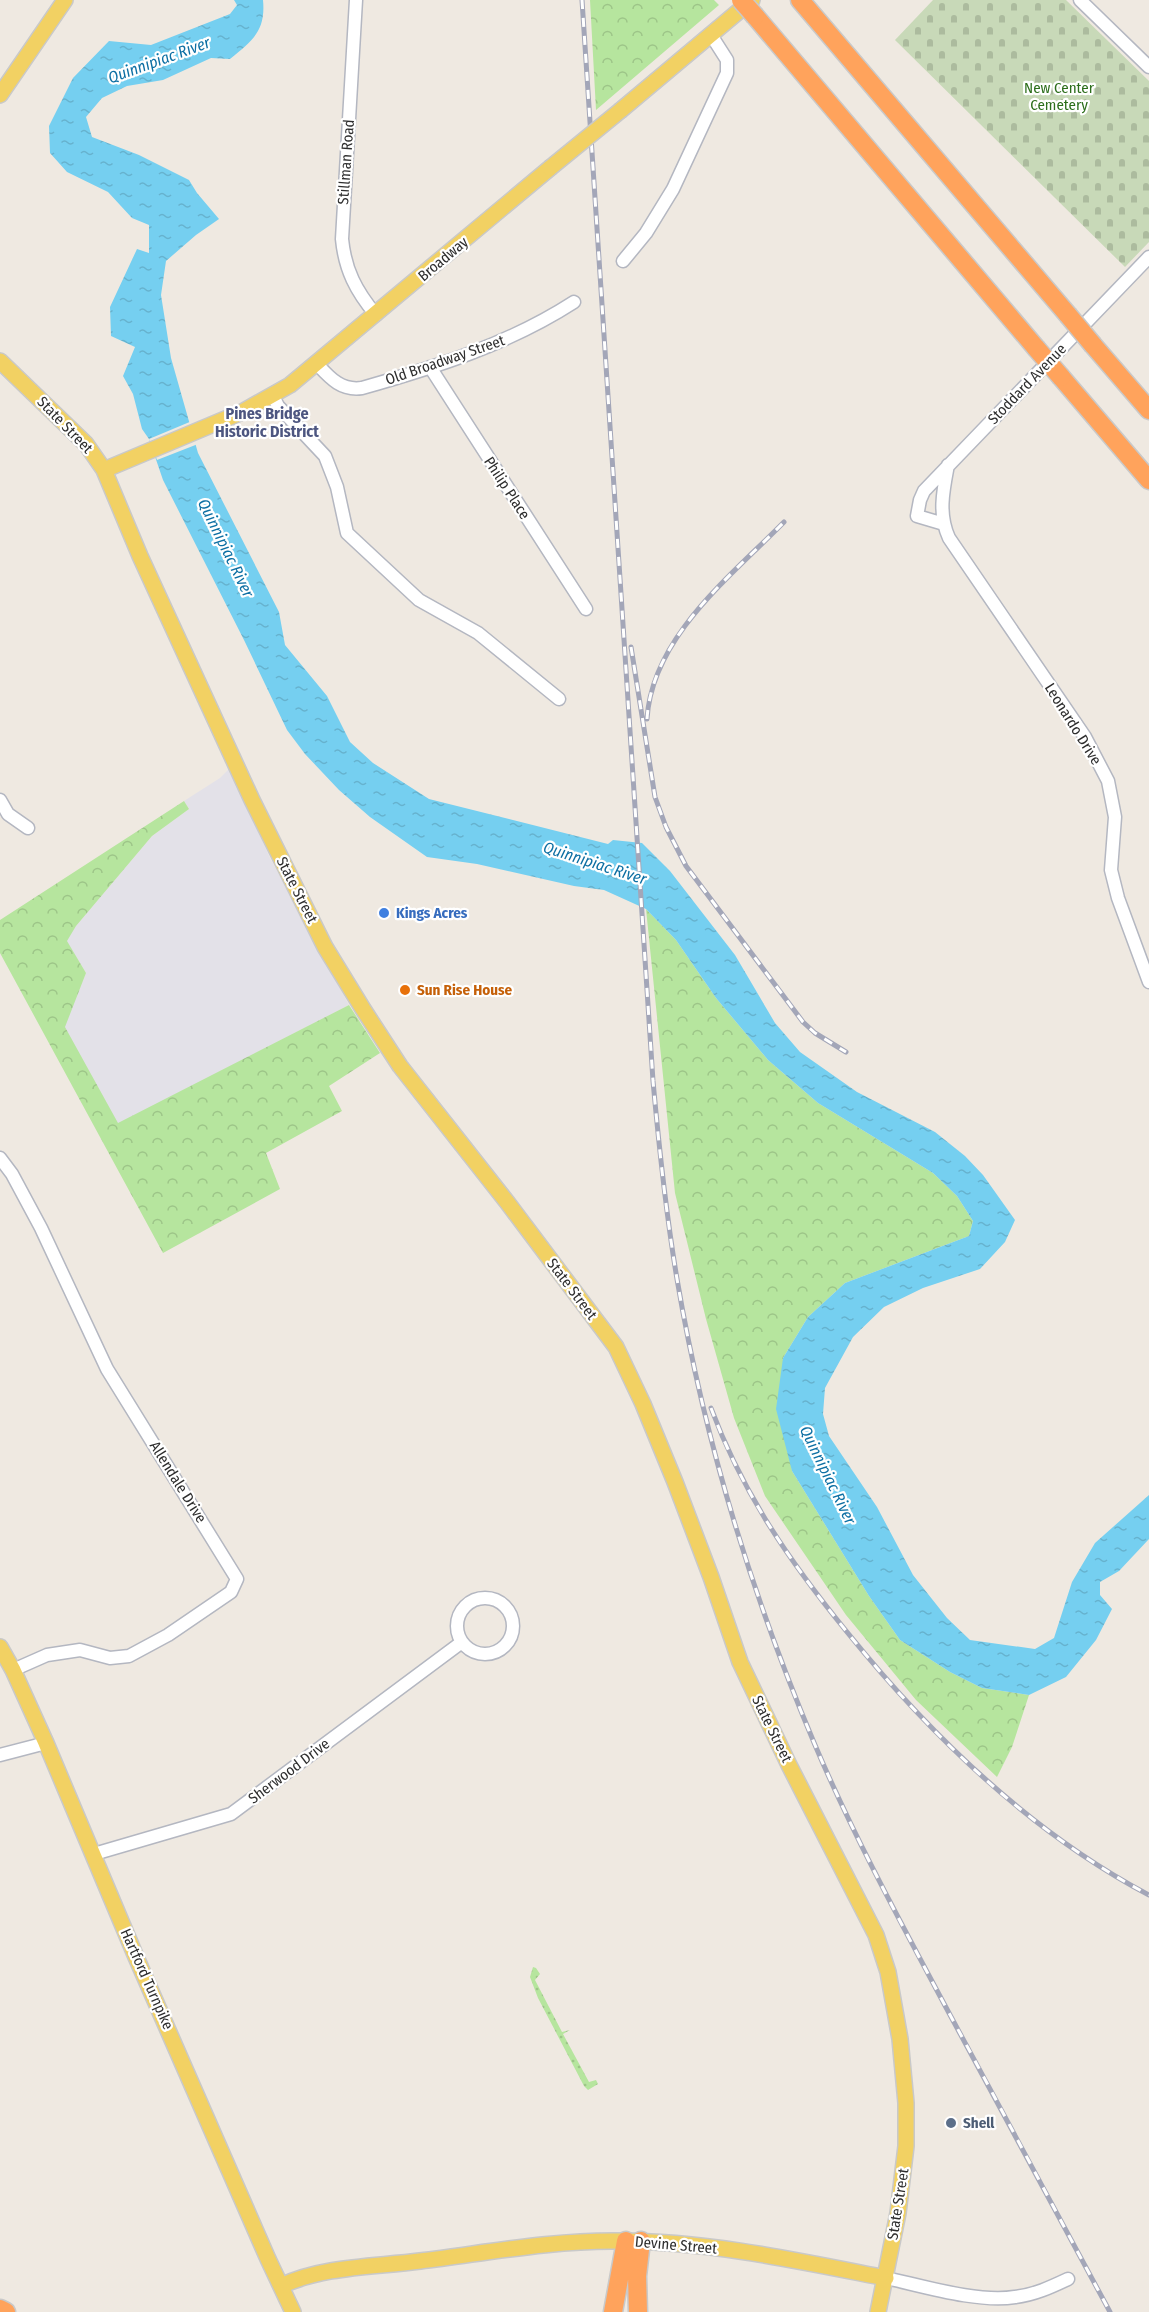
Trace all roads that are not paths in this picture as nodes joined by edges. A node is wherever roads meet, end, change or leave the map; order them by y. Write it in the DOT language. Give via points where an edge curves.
graph roads {
  1 [pos="65,0"];
  2 [pos="356,0"];
  3 [pos="741,0"];
  4 [pos="800,0"];
  5 [pos="1088,2"];
  6 [pos="753,8"];
  7 [pos="711,35"];
  8 [pos="1149,67"];
  9 [pos="0,95"];
  10 [pos="1149,257"];
  11 [pos="623,261"];
  12 [pos="574,302"];
  13 [pos="376,315"];
  14 [pos="0,361"];
  15 [pos="317,364"];
  16 [pos="430,367"];
  17 [pos="273,396"];
  18 [pos="1149,410"];
  19 [pos="948,465"];
  20 [pos="104,470"];
  21 [pos="1149,480"];
  22 [pos="944,524"];
  23 [pos="586,609"];
  24 [pos="559,699"];
  25 [pos="0,800"];
  26 [pos="28,828"];
  27 [pos="1149,982"];
  28 [pos="0,1158"];
  29 [pos="462,1642"];
  30 [pos="0,1647"];
  31 [pos="13,1670"];
  32 [pos="46,1743"];
  33 [pos="0,1755"];
  34 [pos="94,1854"];
  35 [pos="634,2241"];
  36 [pos="886,2278"];
  37 [pos="1068,2279"];
  38 [pos="281,2286"];
  39 [pos="0,2309"];
  40 [pos="6,2312"];
  41 [pos="293,2312"];
  42 [pos="613,2312"];
  43 [pos="638,2312"];
  44 [pos="878,2312"];
  1 -- 9 [label="main road"];
  2 -- 13 [label="street, Stillman Road" via="342,239 352,281"];
  3 -- 6 [label="highway, bridge"];
  4 -- 18 [label="highway, bridge"];
  5 -- 8 [label="street"];
  6 -- 7 [label="main road, Broadway"];
  6 -- 21 [label="highway, bridge"];
  7 -- 11 [label="street" via="727,60 727,73 669,196"];
  7 -- 13 [label="main road, Broadway, bridge"];
  10 -- 19 [label="street, Stoddard Avenue"];
  12 -- 16 [label="street, Old Broadway Street" via="510,338"];
  13 -- 15 [label="main road, Broadway"];
  14 -- 20 [label="main road, State Street" via="86,444"];
  15 -- 16 [label="street, Old Broadway Street" via="339,385 349,389"];
  15 -- 17 [label="main road, Broadway"];
  16 -- 23 [label="street, Philip Place"];
  17 -- 20 [label="main road, Broadway"];
  17 -- 24 [label="street" via="325,456 347,532 419,600 478,633"];
  19 -- 22 [label="street, Leonardo Drive" via="941,502"];
  19 -- 22 [label="street, Stoddard Avenue" via="924,491 917,516"];
  20 -- 36 [label="main road, State Street" via="250,794 325,946 399,1066 616,1347 675,1482 740,1662 876,1935 897,2016 907,2121 902,2188"];
  22 -- 27 [label="street, Leonardo Drive" via="952,543 1085,737 1108,782 1114,817 1111,870"];
  25 -- 26 [label="street" via="8,814"];
  28 -- 31 [label="street, Allendale Drive" via="41,1228 107,1369 237,1578 231,1592 161,1640 129,1656 110,1658 80,1650 47,1655"];
  29 -- 29 [label="street" via="469,1649 488,1654 505,1646 513,1628 508,1609 485,1598 469,1603 462,1609 457,1626"];
  29 -- 34 [label="street, Sherwood Drive" via="231,1814"];
  30 -- 31 [label="main road, Hartford Turnpike"];
  31 -- 32 [label="main road, Hartford Turnpike"];
  32 -- 33 [label="street"];
  32 -- 34 [label="main road, Hartford Turnpike"];
  34 -- 38 [label="main road, Hartford Turnpike"];
  35 -- 36 [label="main road, Devine Street" via="711,2248"];
  35 -- 38 [label="main road, Devine Street" via="553,2245 341,2271 304,2276"];
  35 -- 42 [label="highway"];
  35 -- 43 [label="highway"];
  36 -- 37 [label="street, Devine Street" via="1002,2298 1032,2294"];
  36 -- 44 [label="main road, State Street"];
  38 -- 41 [label="main road, Hartford Turnpike"];
  39 -- 40 [label="highway"];
}
